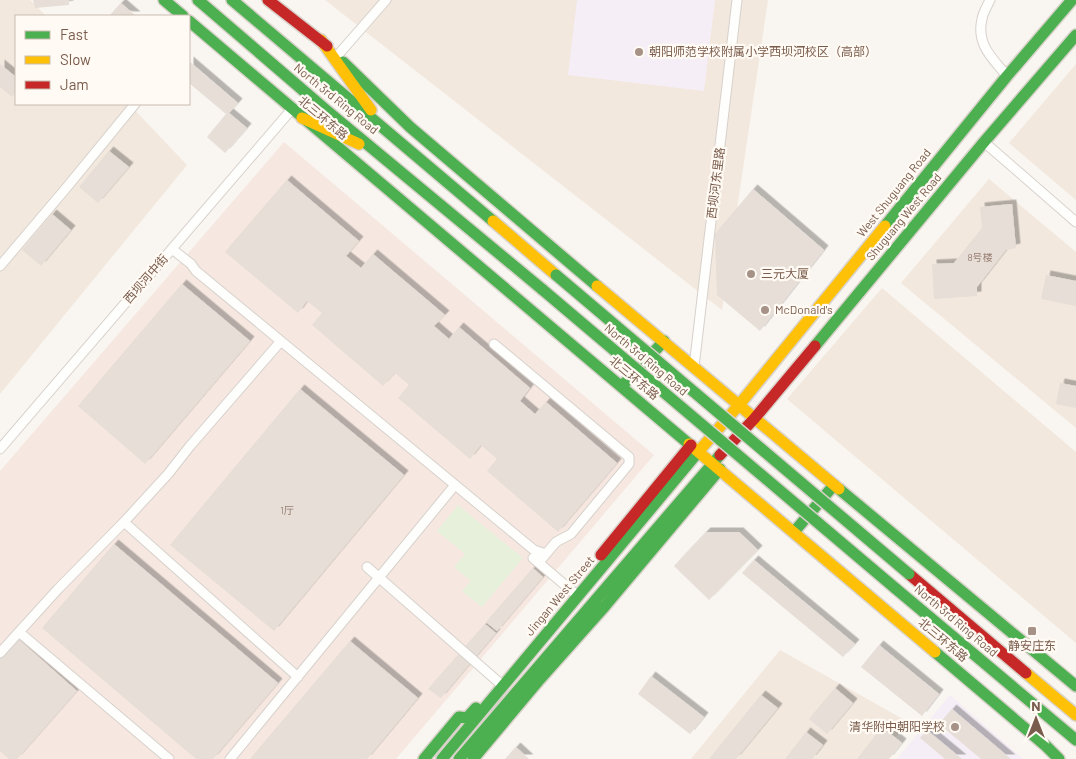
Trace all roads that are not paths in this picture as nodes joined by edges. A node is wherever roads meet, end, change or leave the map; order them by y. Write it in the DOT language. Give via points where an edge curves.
graph roads {
  1 [pos="164,0"];
  2 [pos="198,0"];
  3 [pos="232,0"];
  4 [pos="268,0"];
  5 [pos="386,0"];
  6 [pos="737,0"];
  7 [pos="990,0"];
  8 [pos="1072,0"];
  9 [pos="182,15"];
  10 [pos="190,22"];
  11 [pos="1076,35"];
  12 [pos="321,40"];
  13 [pos="337,56"];
  14 [pos="1007,76"];
  15 [pos="134,105"];
  16 [pos="292,109"];
  17 [pos="302,118"];
  18 [pos="387,132"];
  19 [pos="984,142"];
  20 [pos="381,154"];
  21 [pos="1076,222"];
  22 [pos="172,249"];
  23 [pos="0,266"];
  24 [pos="281,341"];
  25 [pos="664,341"];
  26 [pos="494,344"];
  27 [pos="694,367"];
  28 [pos="622,386"];
  29 [pos="739,405"];
  30 [pos="754,418"];
  31 [pos="695,448"];
  32 [pos="0,449"];
  33 [pos="716,466"];
  34 [pos="455,485"];
  35 [pos="834,485"];
  36 [pos="124,522"];
  37 [pos="794,532"];
  38 [pos="546,554"];
  39 [pos="367,567"];
  40 [pos="380,578"];
  41 [pos="575,593"];
  42 [pos="605,606"];
  43 [pos="576,623"];
  44 [pos="19,632"];
  45 [pos="0,654"];
  46 [pos="298,677"];
  47 [pos="500,684"];
  48 [pos="1076,686"];
  49 [pos="1076,715"];
  50 [pos="1076,740"];
  51 [pos="169,759"];
  52 [pos="230,759"];
  53 [pos="424,759"];
  54 [pos="442,759"];
  55 [pos="459,759"];
  56 [pos="473,759"];
  57 [pos="1059,759"];
  1 -- 9 [label="main road"];
  2 -- 20 [label="main road, North 3rd Ring Road"];
  3 -- 18 [label="main road, North 3rd Ring Road"];
  4 -- 12 [label="main road"];
  5 -- 13 [label="street"];
  6 -- 27 [label="street, 西坝河东里路"];
  7 -- 14 [label="street" via="982,19 981,37 986,50"];
  8 -- 14 [label="main road, West Shuguang Road"];
  10 -- 16 [label="main road, 北三环东路"];
  11 -- 19 [label="main road, Shuguang West Road"];
  12 -- 13 [label="main road"];
  12 -- 18 [label="main road"];
  13 -- 25 [label="main road" via="410,127"];
  14 -- 29 [label="main road, West Shuguang Road"];
  15 -- 23 [label="street"];
  16 -- 17 [label="main road, 北三环东路"];
  16 -- 22 [label="street, 西坝河中街"];
  17 -- 20 [label="main road"];
  17 -- 28 [label="main road, 北三环东路"];
  18 -- 49 [label="main road, North 3rd Ring Road, bridge"];
  19 -- 21 [label="street"];
  19 -- 30 [label="main road, Shuguang West Road"];
  20 -- 50 [label="main road, North 3rd Ring Road, bridge"];
  22 -- 24 [label="street"];
  22 -- 32 [label="street, 西坝河中街"];
  24 -- 34 [label="street"];
  24 -- 36 [label="street"];
  25 -- 27 [label="main road"];
  25 -- 28 [label="main road"];
  26 -- 38 [label="street" via="629,457 629,464 570,534 556,542"];
  27 -- 29 [label="main road"];
  28 -- 31 [label="main road, 北三环东路"];
  29 -- 30 [label="main road"];
  29 -- 31 [label="main road, West Shuguang Road"];
  30 -- 33 [label="main road, Shuguang West Road"];
  30 -- 35 [label="main road"];
  31 -- 33 [label="main road, 北三环东路"];
  31 -- 41 [label="main road, Jingan West Street"];
  33 -- 37 [label="main road, 北三环东路"];
  33 -- 42 [label="main road"];
  33 -- 43 [label="main road"];
  34 -- 38 [label="street" via="534,550"];
  34 -- 40 [label="street"];
  35 -- 37 [label="main road"];
  35 -- 48 [label="main road"];
  36 -- 44 [label="street"];
  36 -- 46 [label="street"];
  37 -- 57 [label="main road, 北三环东路"];
  38 -- 41 [label="street" via="536,560"];
  39 -- 40 [label="street"];
  40 -- 46 [label="street"];
  40 -- 47 [label="street"];
  41 -- 47 [label="main road, Jingan West Street"];
  42 -- 43 [label="main road"];
  42 -- 56 [label="main road"];
  43 -- 55 [label="main road"];
  44 -- 45 [label="street"];
  44 -- 51 [label="street"];
  46 -- 52 [label="street"];
  47 -- 53 [label="main road" via="467,718 459,717"];
  47 -- 54 [label="main road, Jingan West Street"];
}
